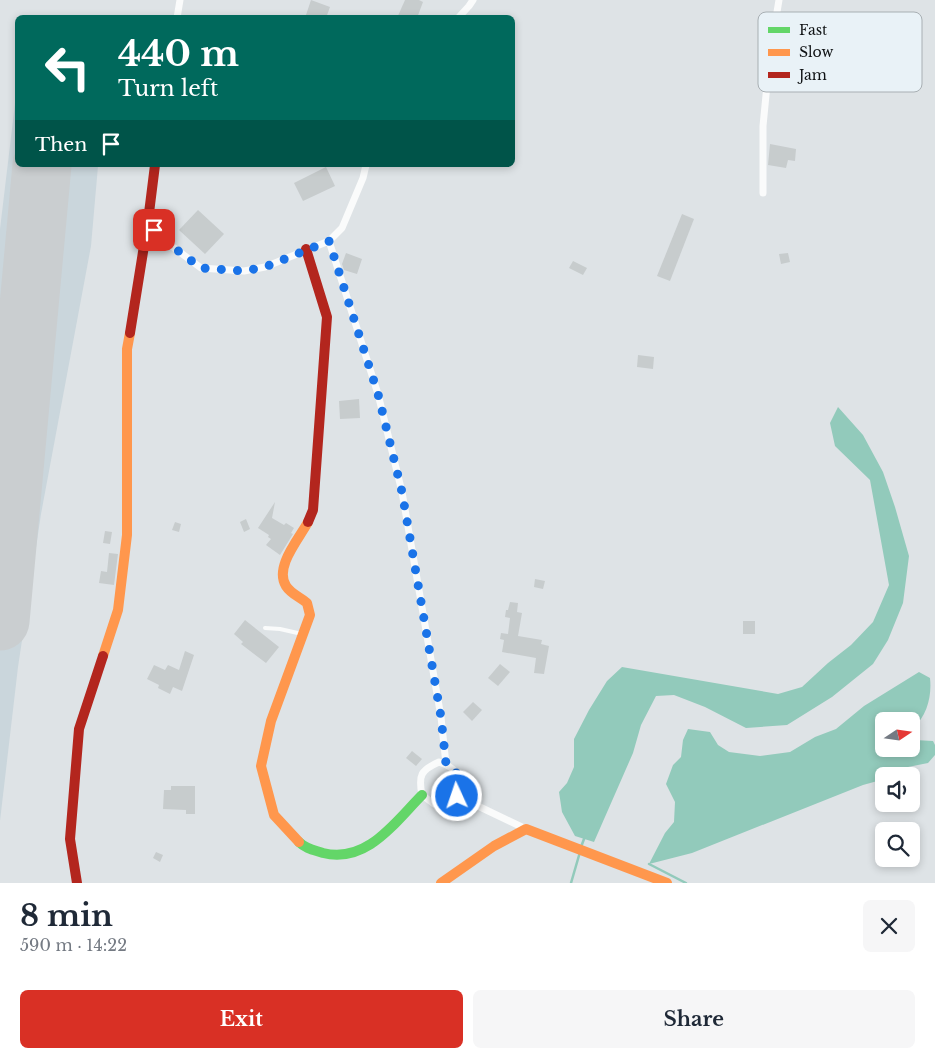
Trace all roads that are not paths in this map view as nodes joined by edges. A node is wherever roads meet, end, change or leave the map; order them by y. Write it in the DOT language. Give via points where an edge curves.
graph roads {
  1 [pos="180,0"];
  2 [pos="473,0"];
  3 [pos="178,15"];
  4 [pos="461,15"];
  5 [pos="766,92"];
  6 [pos="155,167"];
  7 [pos="366,167"];
  8 [pos="762,193"];
  9 [pos="148,222"];
  10 [pos="329,241"];
  11 [pos="306,250"];
  12 [pos="265,628"];
  13 [pos="304,634"];
  14 [pos="446,764"];
  15 [pos="422,795"];
  16 [pos="457,796"];
  17 [pos="526,828"];
  18 [pos="77,883"];
  19 [pos="440,883"];
  20 [pos="667,883"];
  1 -- 3 [label="street"];
  2 -- 4 [label="street"];
  5 -- 8 [label="street"];
  6 -- 9 [label="street"];
  7 -- 10 [label="street" via="342,228"];
  9 -- 11 [label="street" via="161,238 201,268 251,270"];
  9 -- 18 [label="street" via="126,349 127,535 118,610 79,729 70,839"];
  10 -- 11 [label="street"];
  10 -- 14 [label="street" via="378,394 402,492 441,717"];
  11 -- 13 [label="street" via="327,317 313,510 283,563 282,572 292,593 310,606"];
  12 -- 13 [label="lane"];
  13 -- 15 [label="street" via="271,721 261,766 274,815 305,848 335,856 356,853 374,843"];
  14 -- 15 [label="street" via="439,762 426,768 419,781"];
  14 -- 16 [label="street" via="454,768 460,780"];
  15 -- 16 [label="street" via="434,804 446,803"];
  16 -- 17 [label="street"];
  17 -- 19 [label="street"];
  17 -- 20 [label="street"];
}
